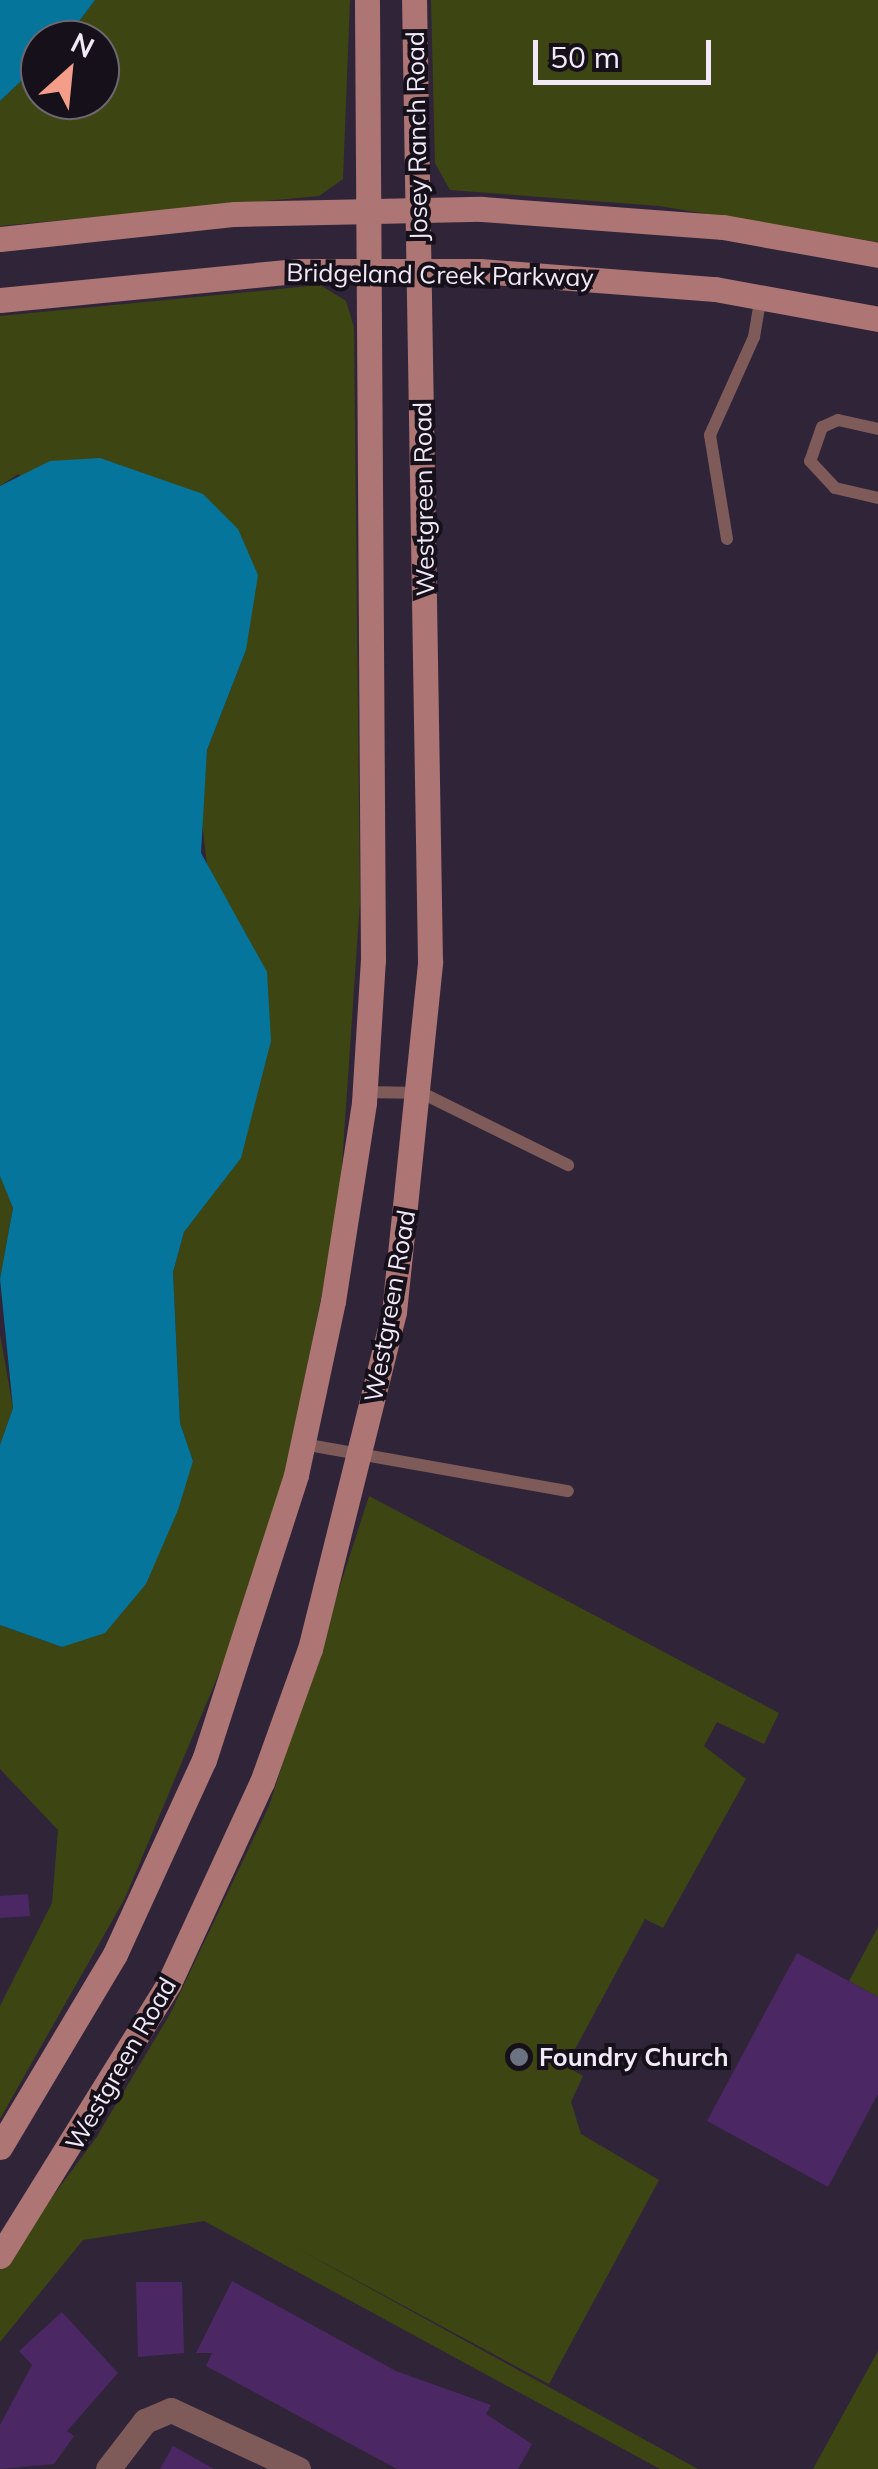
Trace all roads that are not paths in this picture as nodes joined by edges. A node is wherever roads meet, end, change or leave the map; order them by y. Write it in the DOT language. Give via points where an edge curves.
graph roads {
  1 [pos="367,0"];
  2 [pos="414,0"];
  3 [pos="362,210"];
  4 [pos="418,210"];
  5 [pos="0,238"];
  6 [pos="878,255"];
  7 [pos="420,271"];
  8 [pos="363,272"];
  9 [pos="761,296"];
  10 [pos="0,300"];
  11 [pos="878,319"];
  12 [pos="878,429"];
  13 [pos="878,498"];
  14 [pos="727,539"];
  15 [pos="364,1092"];
  16 [pos="422,1093"];
  17 [pos="568,1165"];
  18 [pos="303,1444"];
  19 [pos="362,1455"];
  20 [pos="568,1491"];
  21 [pos="0,2148"];
  22 [pos="0,2256"];
  23 [pos="108,2469"];
  24 [pos="298,2469"];
  1 -- 3 [label="street, Josey Ranch Road"];
  2 -- 4 [label="street, Josey Ranch Road"];
  3 -- 4 [label="street"];
  3 -- 5 [label="street"];
  3 -- 8 [label="street"];
  4 -- 6 [label="street" via="687,224"];
  4 -- 7 [label="street, Josey Ranch Road"];
  7 -- 8 [label="street, Bridgeland Creek Parkway"];
  7 -- 9 [label="street, Bridgeland Creek Parkway"];
  7 -- 16 [label="street, Westgreen Road" via="430,821"];
  8 -- 10 [label="street, Bridgeland Creek Parkway" via="176,278"];
  8 -- 15 [label="street" via="375,822"];
  9 -- 11 [label="street, Bridgeland Creek Parkway"];
  9 -- 14 [label="lane" via="710,436"];
  12 -- 13 [label="lane" via="838,420 822,427 810,462 835,488"];
  15 -- 16 [label="lane"];
  15 -- 18 [label="street"];
  16 -- 17 [label="lane"];
  16 -- 19 [label="street, Westgreen Road" via="394,1312"];
  18 -- 19 [label="lane"];
  18 -- 21 [label="street" via="250,1630 161,1862"];
  19 -- 20 [label="lane"];
  19 -- 22 [label="street, Westgreen Road" via="310,1648 218,1888 111,2088"];
  23 -- 24 [label="street" via="158,2414 200,2416"];
}
